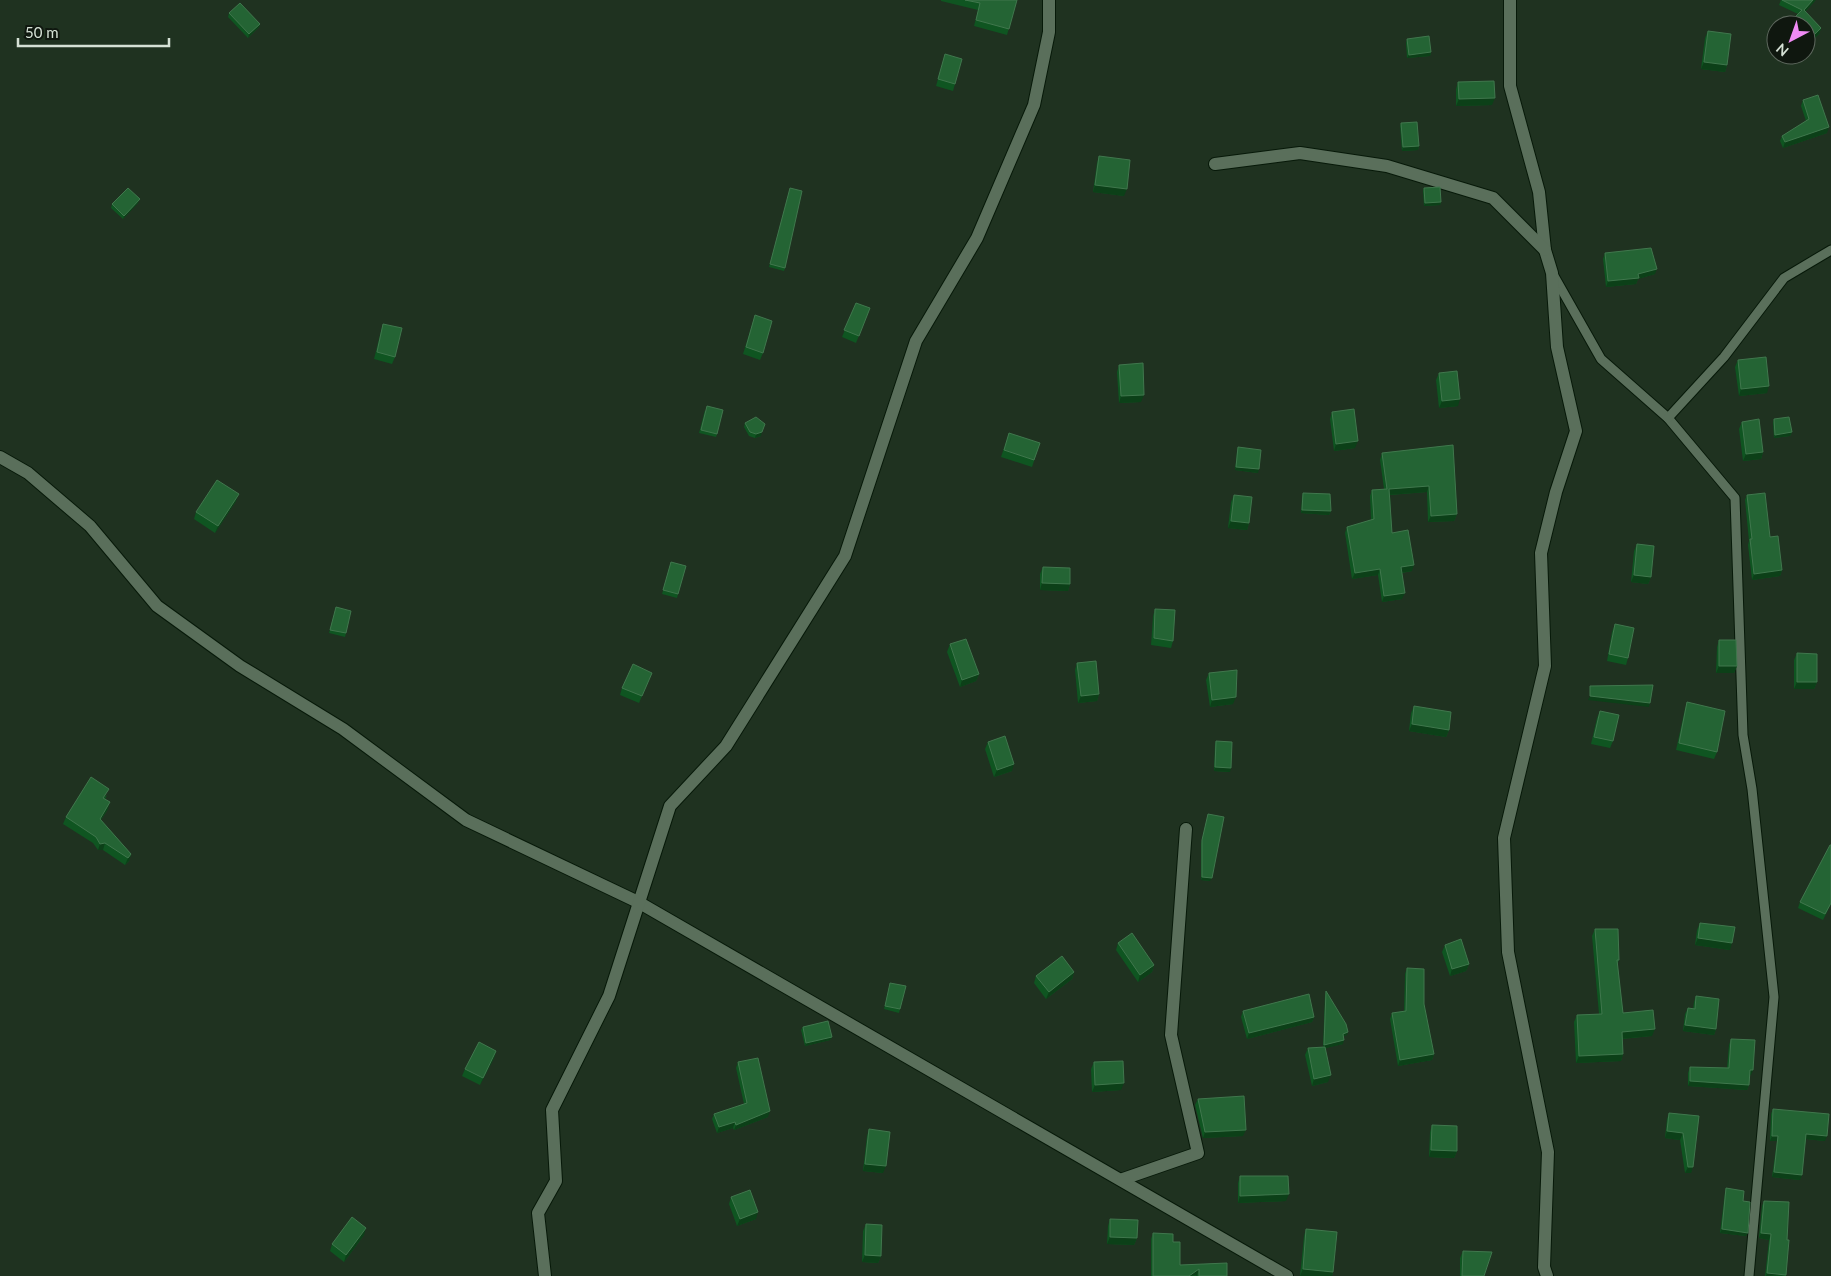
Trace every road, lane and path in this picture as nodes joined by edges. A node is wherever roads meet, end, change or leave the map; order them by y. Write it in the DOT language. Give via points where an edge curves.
graph roads {
  1 [pos="1050,0"];
  2 [pos="1510,0"];
  3 [pos="1215,164"];
  4 [pos="1545,250"];
  5 [pos="1831,250"];
  6 [pos="1552,273"];
  7 [pos="1668,418"];
  8 [pos="0,457"];
  9 [pos="1186,829"];
  10 [pos="638,902"];
  11 [pos="1123,1179"];
  12 [pos="545,1276"];
  13 [pos="1288,1276"];
  14 [pos="1547,1276"];
  15 [pos="1749,1276"];
  1 -- 10 [label="street" via="1049,32 1034,105 977,238 916,341 845,556 726,746 670,806"];
  2 -- 4 [label="street" via="1510,86 1539,192"];
  3 -- 4 [label="street" via="1300,153 1388,166 1493,198"];
  4 -- 6 [label="street"];
  5 -- 7 [label="lane" via="1784,278 1724,357"];
  6 -- 7 [label="lane" via="1601,358"];
  6 -- 14 [label="street" via="1557,347 1576,431 1541,553 1545,666 1504,838 1508,952 1548,1152 1544,1267"];
  7 -- 15 [label="lane" via="1735,498 1743,735 1752,789 1774,997"];
  8 -- 10 [label="street" via="28,473 90,526 157,606 240,666 343,729 466,820"];
  9 -- 11 [label="street" via="1171,1035 1198,1153"];
  10 -- 11 [label="street"];
  10 -- 12 [label="street" via="609,996 552,1110 556,1180 538,1213"];
  11 -- 13 [label="street"];
}
